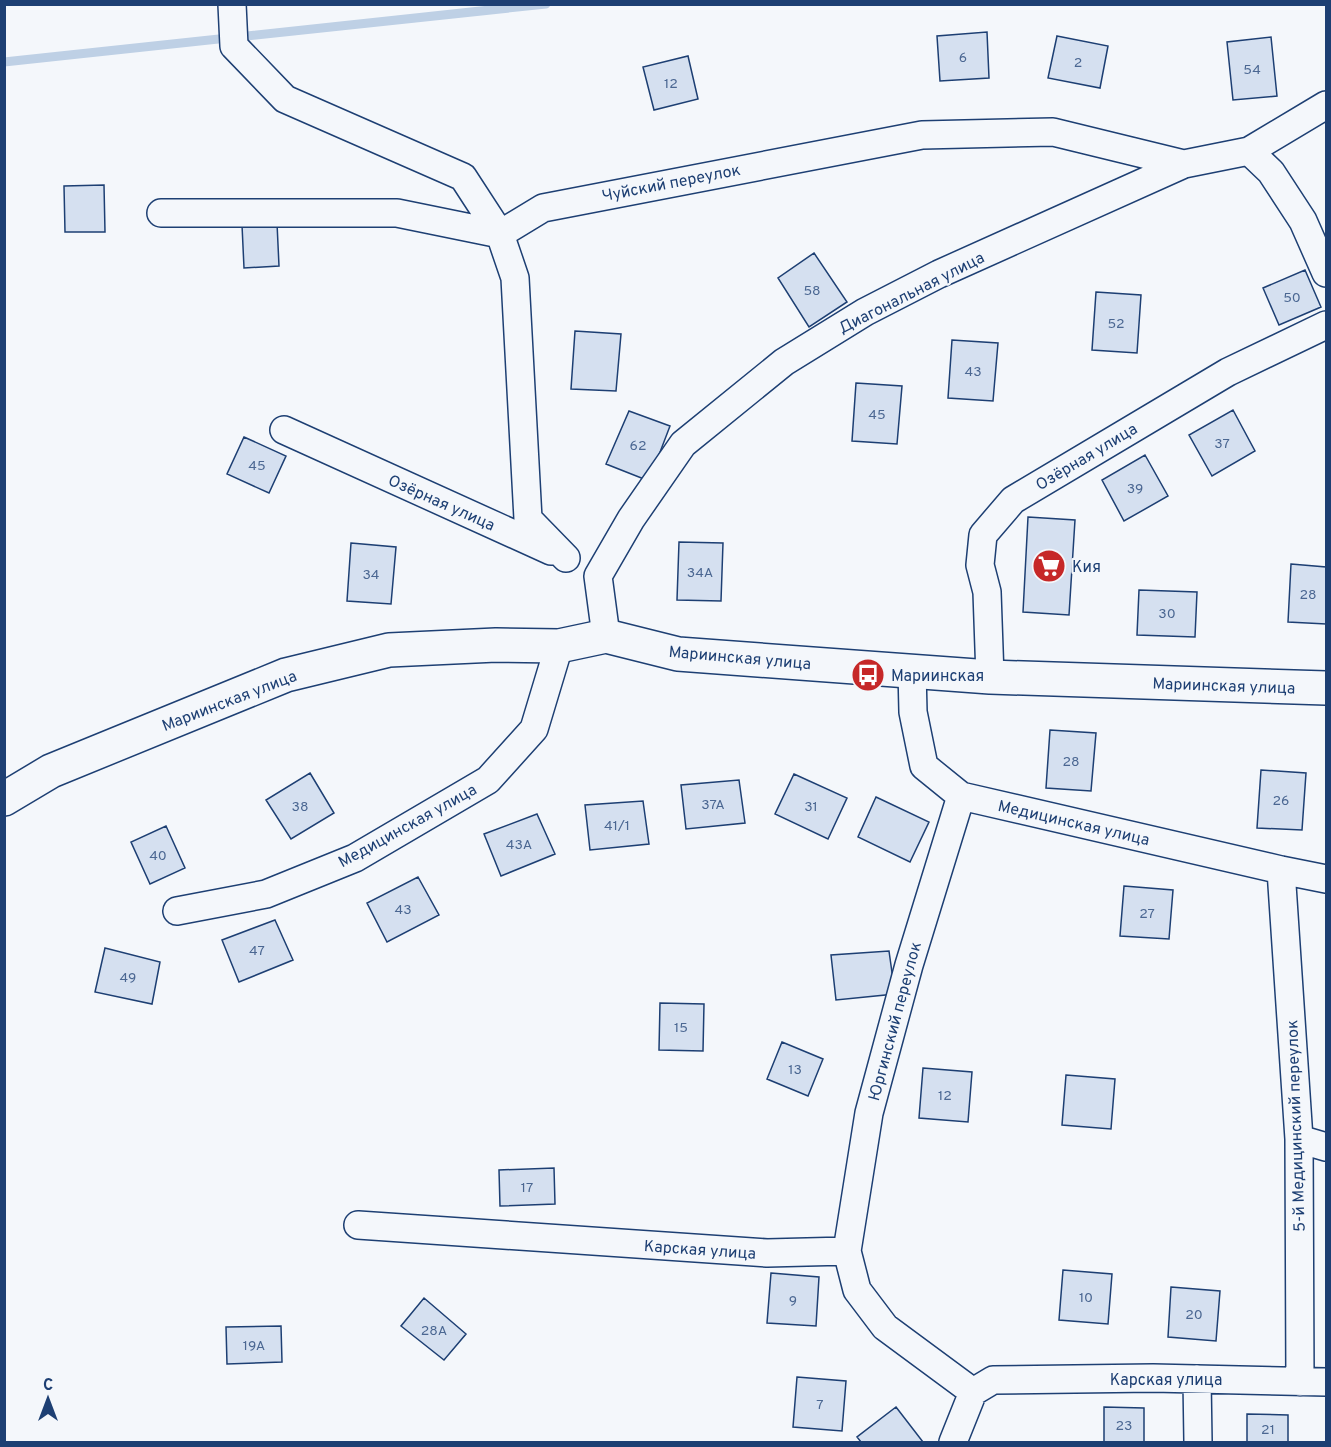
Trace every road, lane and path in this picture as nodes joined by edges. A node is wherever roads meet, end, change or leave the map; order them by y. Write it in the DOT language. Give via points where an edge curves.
graph roads {
  1 [pos="232,4"];
  2 [pos="1326,105"];
  3 [pos="1249,151"];
  4 [pos="1184,164"];
  5 [pos="161,213"];
  6 [pos="500,234"];
  7 [pos="1326,273"];
  8 [pos="1326,325"];
  9 [pos="284,430"];
  10 [pos="566,558"];
  11 [pos="598,576"];
  12 [pos="606,636"];
  13 [pos="559,646"];
  14 [pos="912,671"];
  15 [pos="990,677"];
  16 [pos="1326,688"];
  17 [pos="961,796"];
  18 [pos="4,800"];
  19 [pos="1281,870"];
  20 [pos="1326,879"];
  21 [pos="177,911"];
  22 [pos="1299,1139"];
  23 [pos="1326,1147"];
  24 [pos="358,1225"];
  25 [pos="847,1251"];
  26 [pos="1197,1379"];
  27 [pos="1313,1382"];
  28 [pos="973,1392"];
  29 [pos="953,1443"];
  30 [pos="1198,1443"];
  1 -- 6 [label="street" via="234,46 285,99 463,177"];
  2 -- 3 [label="street, Диагональная улица"];
  3 -- 4 [label="street, Диагональная улица"];
  3 -- 7 [label="street" via="1271,172 1303,221"];
  4 -- 6 [label="street, Чуйский переулок" via="1053,132 922,135 543,208"];
  4 -- 11 [label="street, Диагональная улица" via="939,274 784,362 683,444 631,519"];
  5 -- 6 [label="street" via="397,213"];
  6 -- 10 [label="street" via="515,278 528,519"];
  8 -- 15 [label="street, Озёрная улица" via="1227,372 1013,500 983,534 980,565 987,592"];
  9 -- 10 [label="street, Озёрная улица"];
  10 -- 11 [label="street, Озёрная улица"];
  11 -- 12 [label="street"];
  12 -- 13 [label="main road, Мариинская улица"];
  12 -- 14 [label="main road, Мариинская улица" via="678,654"];
  13 -- 18 [label="main road, Мариинская улица" via="389,650 286,675 51,771"];
  13 -- 21 [label="street, Медицинская улица" via="534,729 488,780 345,862 266,894"];
  14 -- 15 [label="main road, Мариинская улица"];
  14 -- 17 [label="street, Медицинская улица" via="913,712 924,766"];
  15 -- 16 [label="main road, Мариинская улица"];
  17 -- 19 [label="street, Медицинская улица"];
  17 -- 25 [label="street, Юргинский переулок" via="869,1113"];
  19 -- 20 [label="street, Медицинская улица"];
  19 -- 22 [label="street, 5-й Медицинский переулок"];
  22 -- 23 [label="street"];
  22 -- 27 [label="street, 5-й Медицинский переулок"];
  24 -- 25 [label="street, Карская улица" via="767,1253"];
  25 -- 28 [label="street" via="857,1290 885,1328"];
  26 -- 27 [label="street, Карская улица"];
  26 -- 28 [label="street, Карская улица" via="993,1380"];
  26 -- 30 [label="street"];
  28 -- 29 [label="street"];
}
